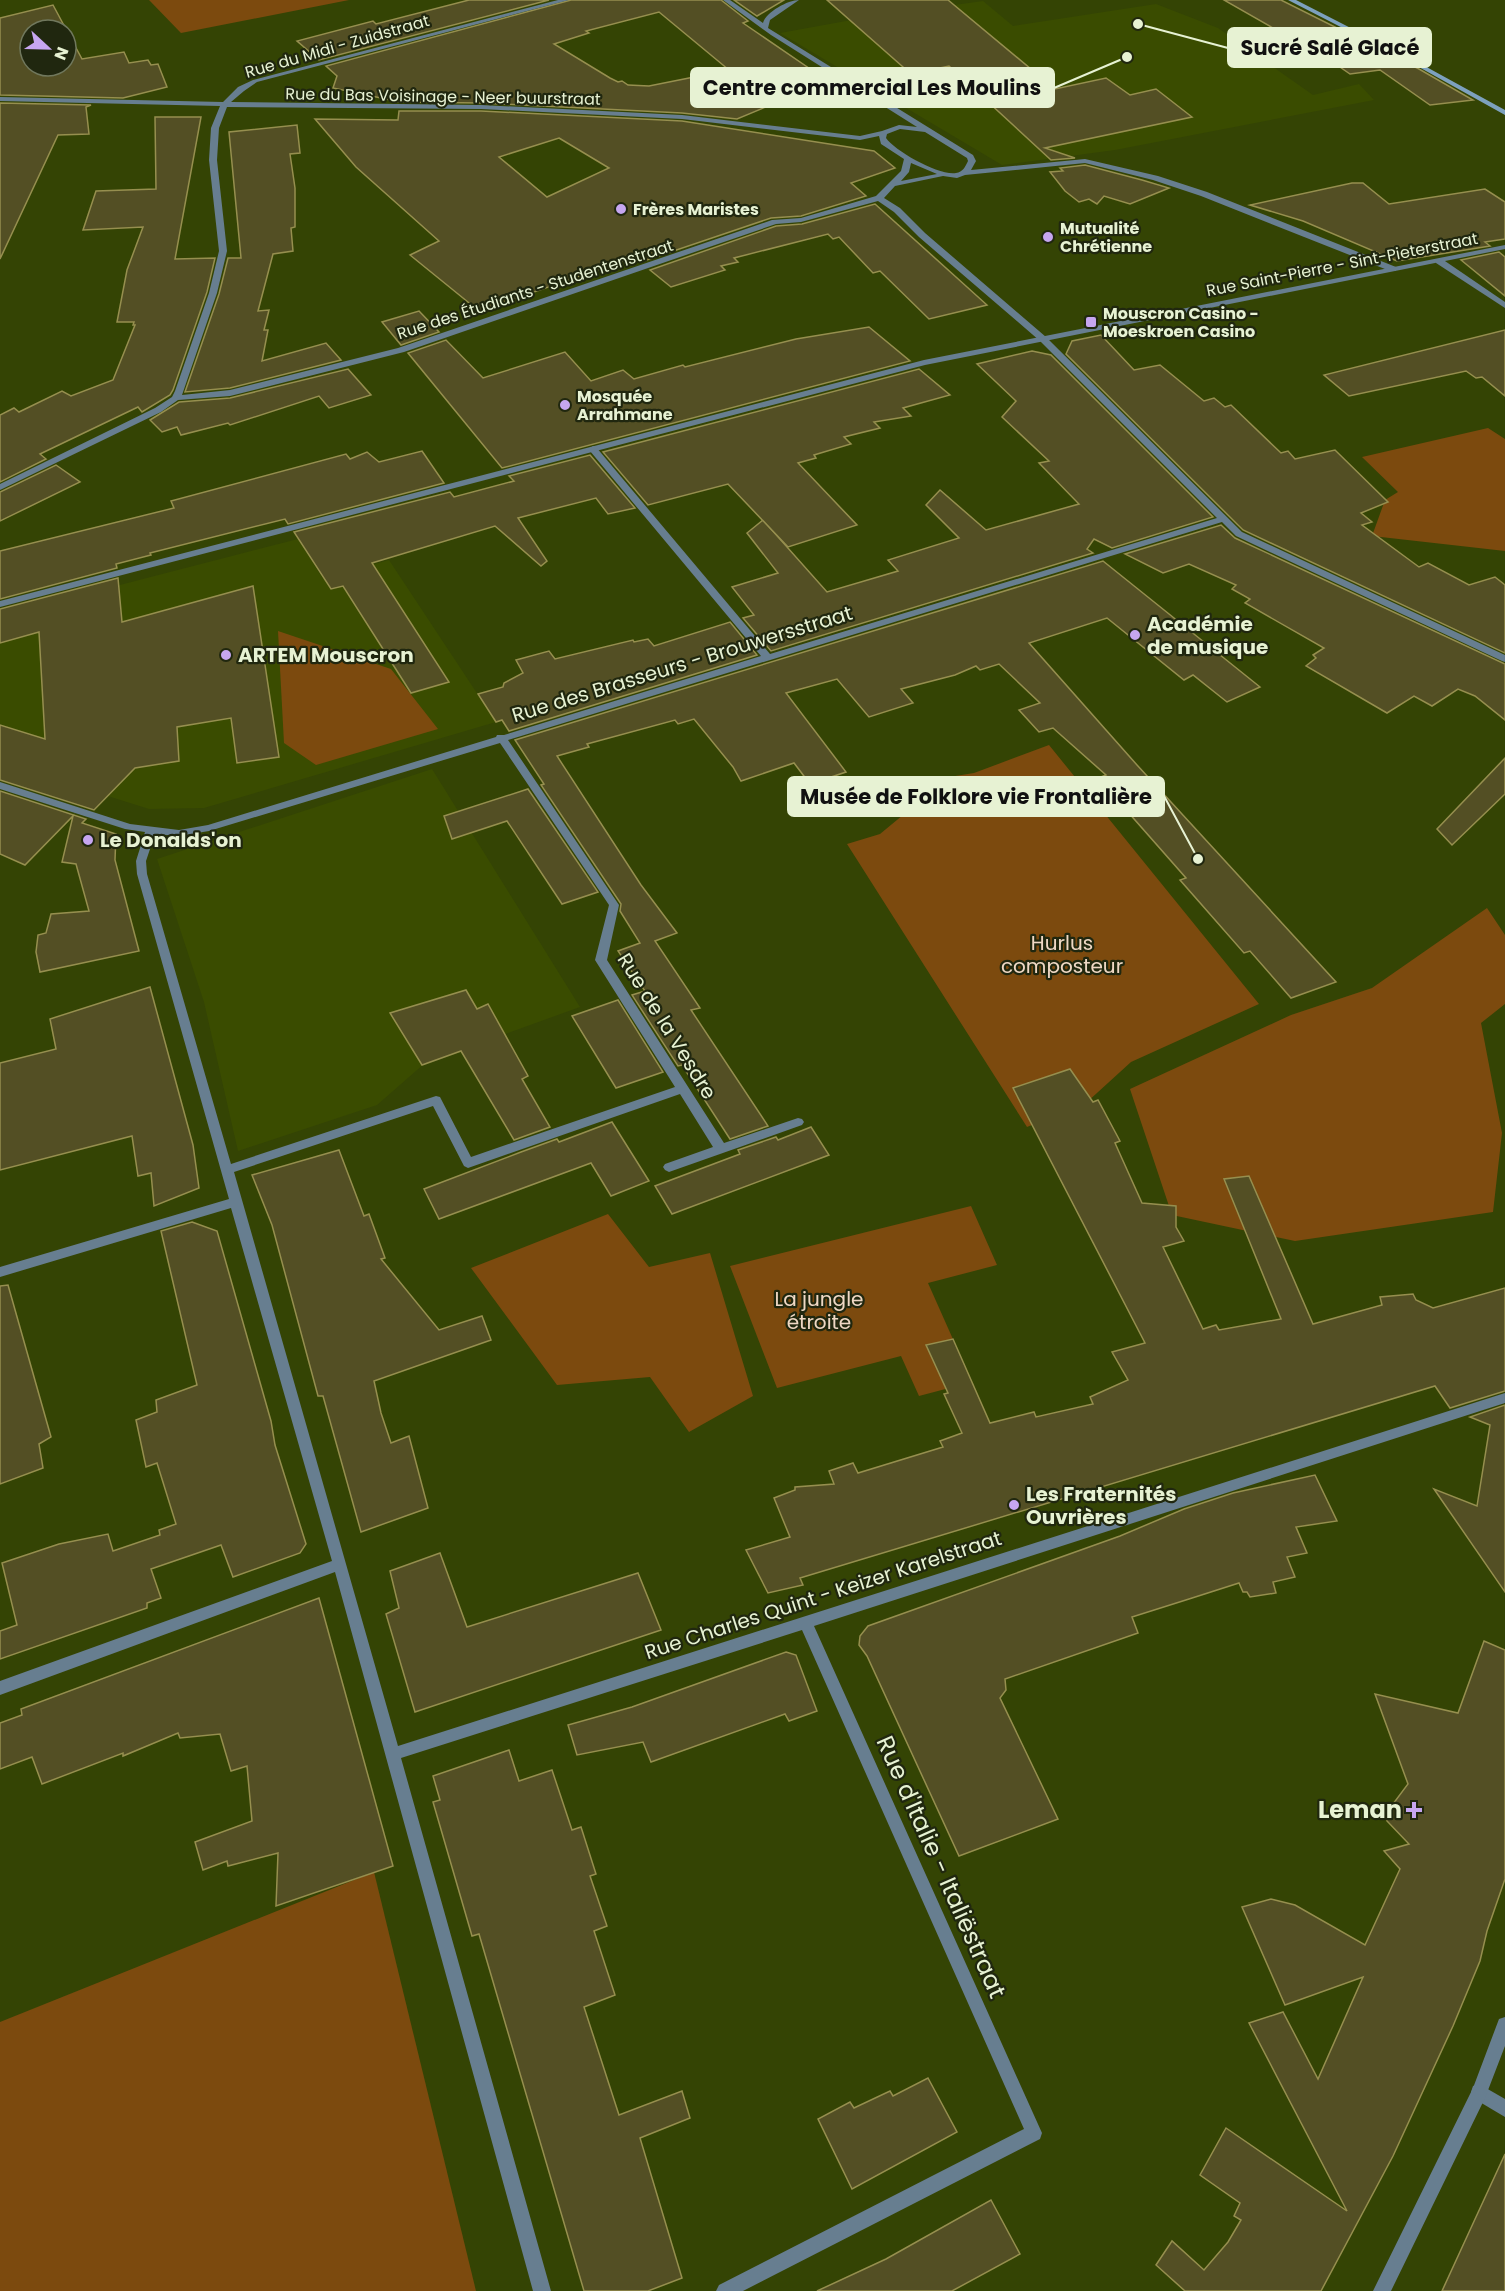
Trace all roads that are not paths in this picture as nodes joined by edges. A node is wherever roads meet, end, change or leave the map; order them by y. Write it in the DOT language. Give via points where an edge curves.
graph roads {
  1 [pos="566,0"];
  2 [pos="726,0"];
  3 [pos="796,0"];
  4 [pos="1291,0"];
  5 [pos="765,28"];
  6 [pos="0,99"];
  7 [pos="224,105"];
  8 [pos="901,113"];
  9 [pos="1505,113"];
  10 [pos="899,127"];
  11 [pos="927,130"];
  12 [pos="884,133"];
  13 [pos="970,157"];
  14 [pos="908,158"];
  15 [pos="1003,168"];
  16 [pos="960,173"];
  17 [pos="946,175"];
  18 [pos="894,184"];
  19 [pos="879,198"];
  20 [pos="1505,247"];
  21 [pos="1439,261"];
  22 [pos="1393,269"];
  23 [pos="1505,306"];
  24 [pos="1043,339"];
  25 [pos="176,398"];
  26 [pos="593,449"];
  27 [pos="0,487"];
  28 [pos="1222,519"];
  29 [pos="0,604"];
  30 [pos="767,657"];
  31 [pos="1505,659"];
  32 [pos="501,737"];
  33 [pos="0,785"];
  34 [pos="151,831"];
  35 [pos="682,1089"];
  36 [pos="798,1122"];
  37 [pos="721,1149"];
  38 [pos="669,1167"];
  39 [pos="227,1170"];
  40 [pos="235,1202"];
  41 [pos="0,1272"];
  42 [pos="1505,1398"];
  43 [pos="339,1564"];
  44 [pos="806,1621"];
  45 [pos="0,1688"];
  46 [pos="393,1754"];
  47 [pos="1505,2025"];
  48 [pos="1479,2092"];
  49 [pos="1505,2109"];
  50 [pos="542,2291"];
  51 [pos="725,2291"];
  52 [pos="1382,2291"];
  1 -- 7 [label="street, Rue du Midi - Zuidstraat" via="255,81"];
  2 -- 5 [label="street"];
  3 -- 5 [label="street" via="767,19"];
  4 -- 9 [label="main road"];
  5 -- 8 [label="street"];
  6 -- 7 [label="street, Rue du Bas Voisinage - Neer buurstraat"];
  7 -- 12 [label="street, Rue du Bas Voisinage - Neer buurstraat" via="481,107 682,117 860,138"];
  7 -- 25 [label="street" via="216,128 213,160 224,250"];
  8 -- 10 [label="street"];
  8 -- 11 [label="street"];
  10 -- 11 [label="street"];
  10 -- 12 [label="street, Rue du Bas Voisinage - Neer buurstraat"];
  11 -- 13 [label="street"];
  12 -- 14 [label="street" via="884,142"];
  13 -- 15 [label="street"];
  13 -- 16 [label="street" via="971,167"];
  14 -- 17 [label="street"];
  14 -- 18 [label="street, Rue des Étudiants - Studentenstraat" via="905,172"];
  15 -- 16 [label="street"];
  15 -- 22 [label="street" via="1085,161 1155,178"];
  16 -- 17 [label="street"];
  17 -- 18 [label="street"];
  18 -- 19 [label="street, Rue des Étudiants - Studentenstraat"];
  19 -- 24 [label="street"];
  19 -- 25 [label="street, Rue des Étudiants - Studentenstraat" via="801,220 775,222 401,350 230,393"];
  20 -- 21 [label="street, Rue Saint-Pierre - Sint-Pieterstraat"];
  21 -- 22 [label="street, Rue Saint-Pierre - Sint-Pieterstraat"];
  21 -- 23 [label="street"];
  22 -- 24 [label="street, Rue Saint-Pierre - Sint-Pieterstraat"];
  24 -- 26 [label="street, Rue Saint-Pierre - Sint-Pieterstraat" via="907,367"];
  24 -- 28 [label="street"];
  25 -- 27 [label="street"];
  26 -- 29 [label="street, Rue Saint-Pierre - Sint-Pieterstraat"];
  26 -- 30 [label="street"];
  28 -- 30 [label="street, Rue des Brasseurs - Brouwersstraat"];
  28 -- 31 [label="street" via="1239,534"];
  30 -- 32 [label="street, Rue des Brasseurs - Brouwersstraat"];
  32 -- 34 [label="street, Rue des Brasseurs - Brouwersstraat" via="209,828 179,833"];
  32 -- 35 [label="street, Rue de la Vesdre" via="614,906 601,960"];
  33 -- 34 [label="street, Rue des Brasseurs - Brouwersstraat"];
  34 -- 39 [label="street" via="141,861 142,874"];
  35 -- 37 [label="street, Rue de la Vesdre"];
  35 -- 39 [label="street" via="468,1163 436,1100"];
  36 -- 37 [label="street"];
  37 -- 38 [label="street"];
  39 -- 40 [label="street"];
  40 -- 41 [label="street"];
  40 -- 43 [label="street"];
  42 -- 44 [label="street, Rue Charles Quint - Keizer Karelstraat"];
  43 -- 45 [label="street"];
  43 -- 46 [label="street"];
  44 -- 46 [label="street, Rue Charles Quint - Keizer Karelstraat"];
  44 -- 51 [label="street, Rue d'Italie - Italiëstraat" via="1034,2133"];
  46 -- 50 [label="street"];
  47 -- 48 [label="street"];
  48 -- 49 [label="street"];
  48 -- 52 [label="street"];
}
